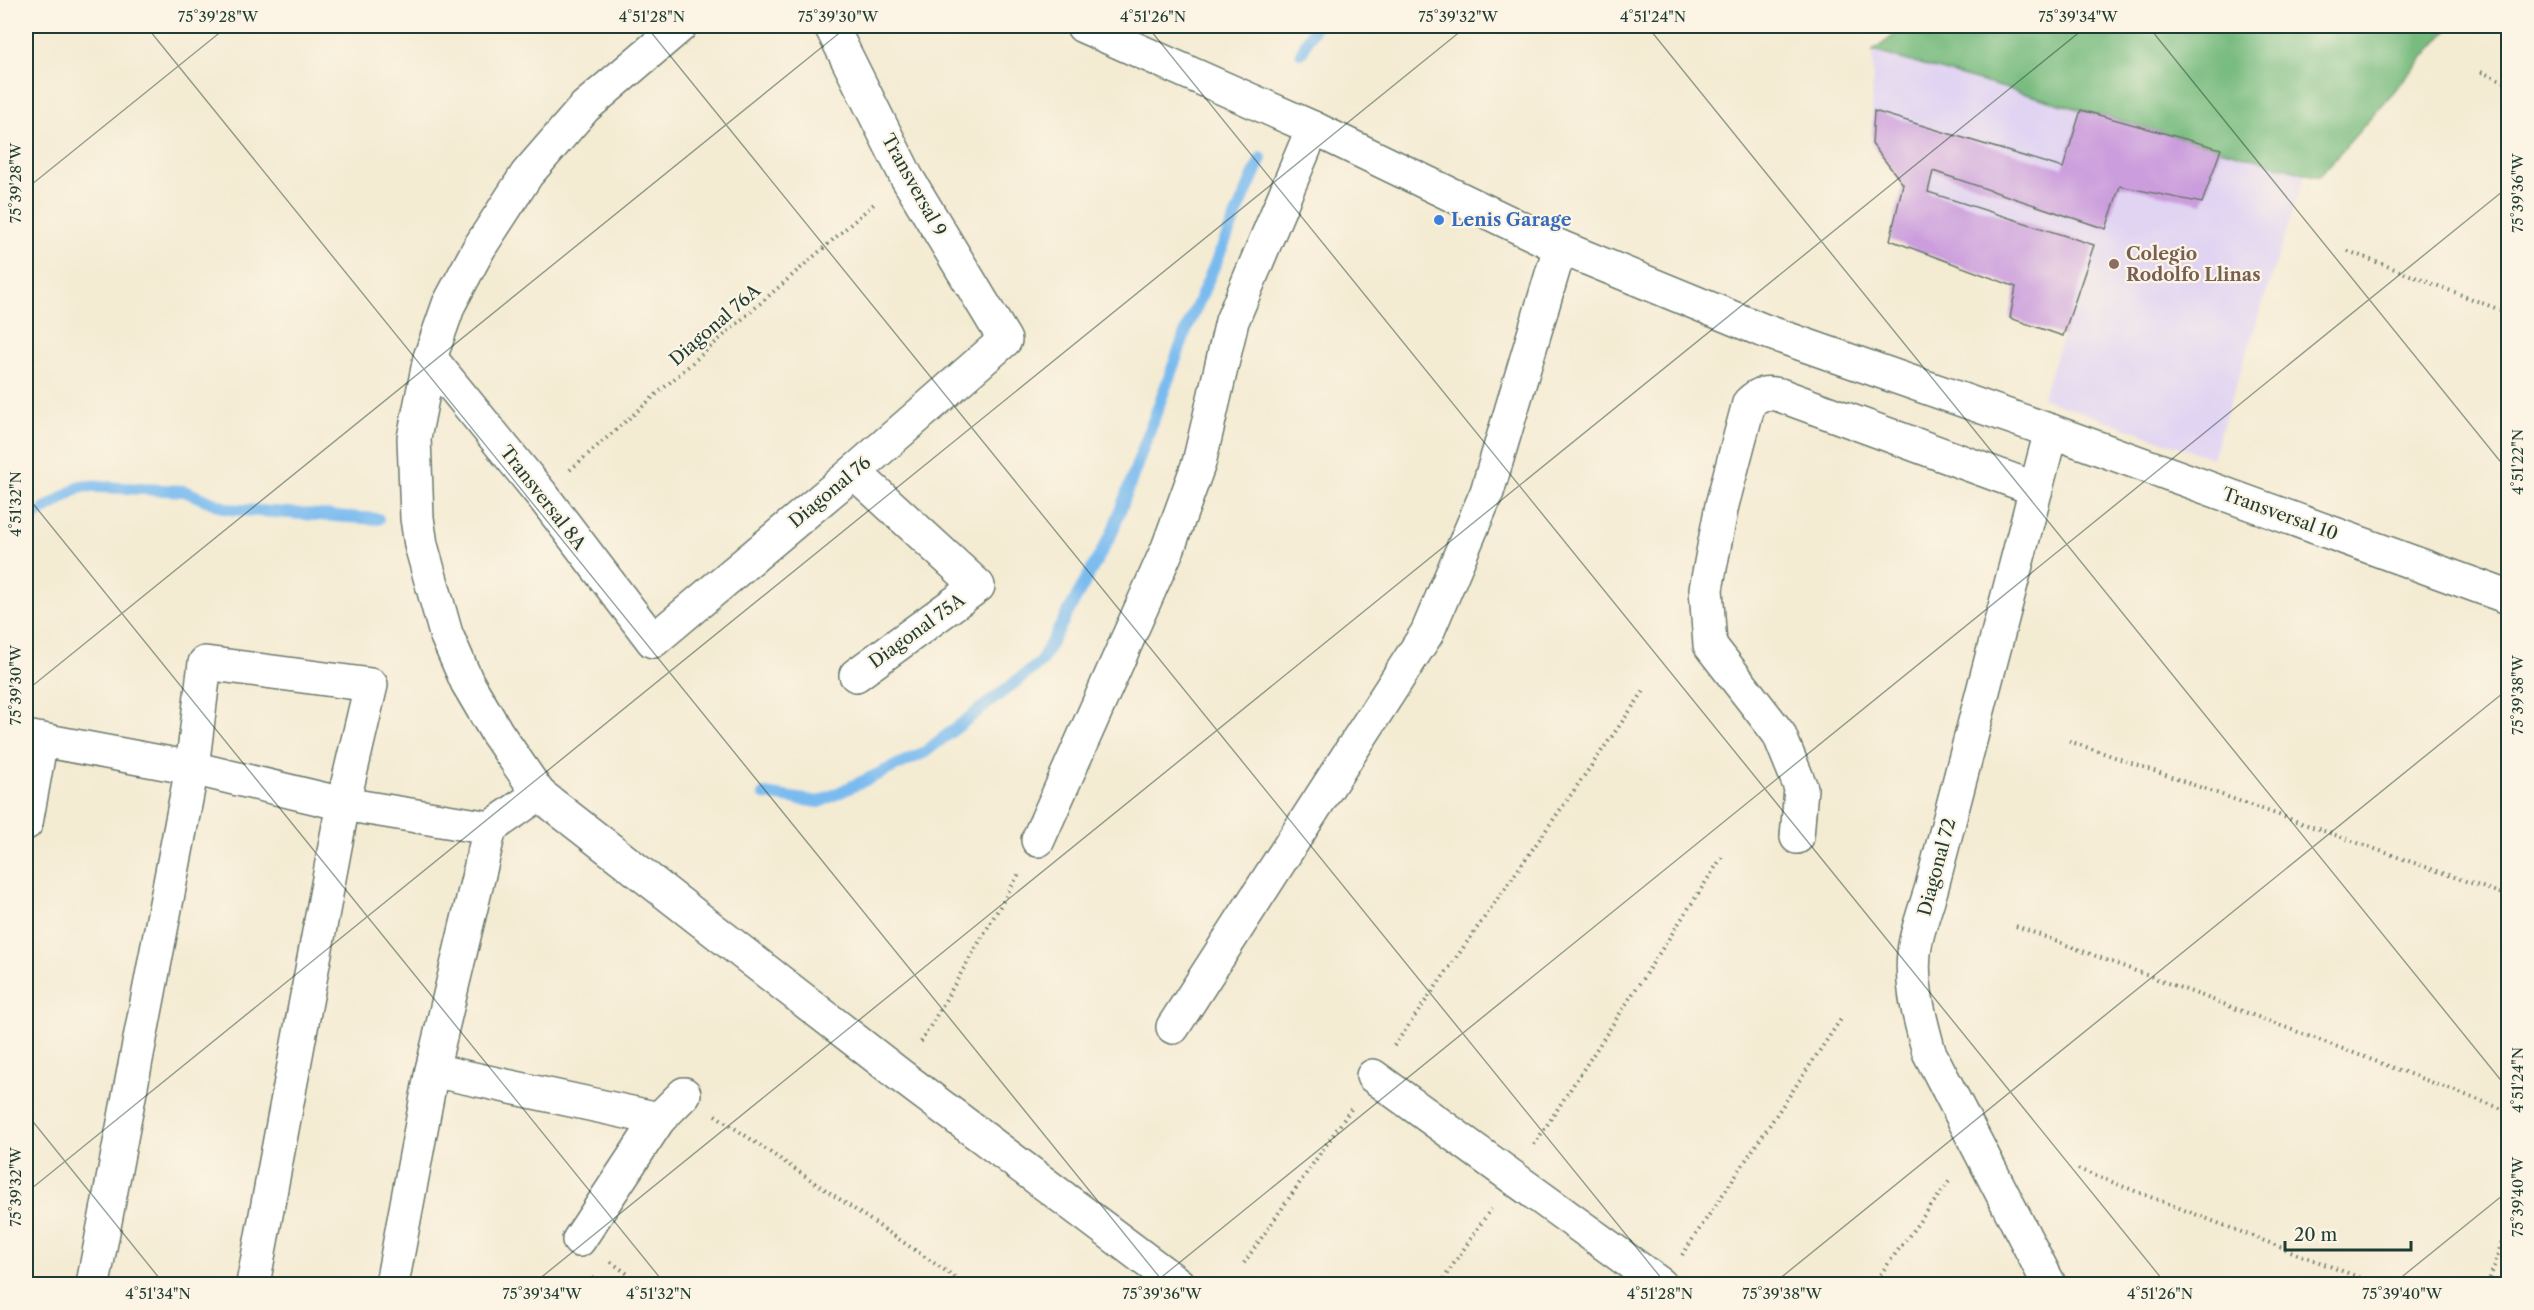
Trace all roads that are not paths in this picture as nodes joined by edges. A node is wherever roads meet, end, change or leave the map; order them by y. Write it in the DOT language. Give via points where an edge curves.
graph roads {
  1 [pos="680,26"];
  2 [pos="831,26"];
  3 [pos="1083,26"];
  4 [pos="1313,128"];
  5 [pos="1560,247"];
  6 [pos="1005,340"];
  7 [pos="430,358"];
  8 [pos="2051,431"];
  9 [pos="854,472"];
  10 [pos="2036,489"];
  11 [pos="2508,597"];
  12 [pos="653,641"];
  13 [pos="856,675"];
  14 [pos="33,739"];
  15 [pos="192,768"];
  16 [pos="539,795"];
  17 [pos="343,804"];
  18 [pos="26,823"];
  19 [pos="490,828"];
  20 [pos="1797,837"];
  21 [pos="1038,840"];
  22 [pos="1173,1027"];
  23 [pos="432,1070"];
  24 [pos="1373,1076"];
  25 [pos="684,1094"];
  26 [pos="659,1119"];
  27 [pos="579,1239"];
  28 [pos="1667,1275"];
  29 [pos="93,1284"];
  30 [pos="253,1284"];
  31 [pos="392,1284"];
  32 [pos="1178,1284"];
  33 [pos="2049,1284"];
  1 -- 7 [label="street" via="585,107 527,174 479,248 449,304"];
  2 -- 6 [label="street, Transversal 9" via="906,176"];
  3 -- 4 [label="street, Transversal 10"];
  4 -- 5 [label="street, Transversal 10"];
  4 -- 21 [label="street" via="1232,321 1199,463 1168,548"];
  5 -- 8 [label="street, Transversal 10" via="1762,330"];
  5 -- 22 [label="street" via="1487,492 1427,633"];
  6 -- 9 [label="street, Diagonal 76"];
  7 -- 12 [label="street, Transversal 8A" via="542,495"];
  7 -- 16 [label="street" via="414,438 421,545 446,634 467,682"];
  8 -- 10 [label="street, Diagonal 72"];
  8 -- 11 [label="street, Transversal 10"];
  9 -- 12 [label="street, Diagonal 76"];
  9 -- 13 [label="street, Diagonal 75A" via="978,586"];
  10 -- 20 [label="street" via="1780,395 1767,392 1756,395 1749,403 1722,505 1706,589 1710,645 1779,734 1801,788"];
  10 -- 33 [label="street, Diagonal 72" via="1916,941 1914,980 1929,1052"];
  14 -- 15 [label="street"];
  14 -- 18 [label="street"];
  15 -- 17 [label="street"];
  15 -- 17 [label="street" via="205,663 371,685"];
  15 -- 29 [label="street"];
  16 -- 19 [label="street"];
  16 -- 32 [label="street" via="901,1076"];
  17 -- 19 [label="street"];
  17 -- 30 [label="street"];
  19 -- 23 [label="street"];
  23 -- 26 [label="street"];
  23 -- 31 [label="street"];
  24 -- 28 [label="street" via="1512,1178"];
  25 -- 26 [label="street"];
  26 -- 27 [label="street"];
}
